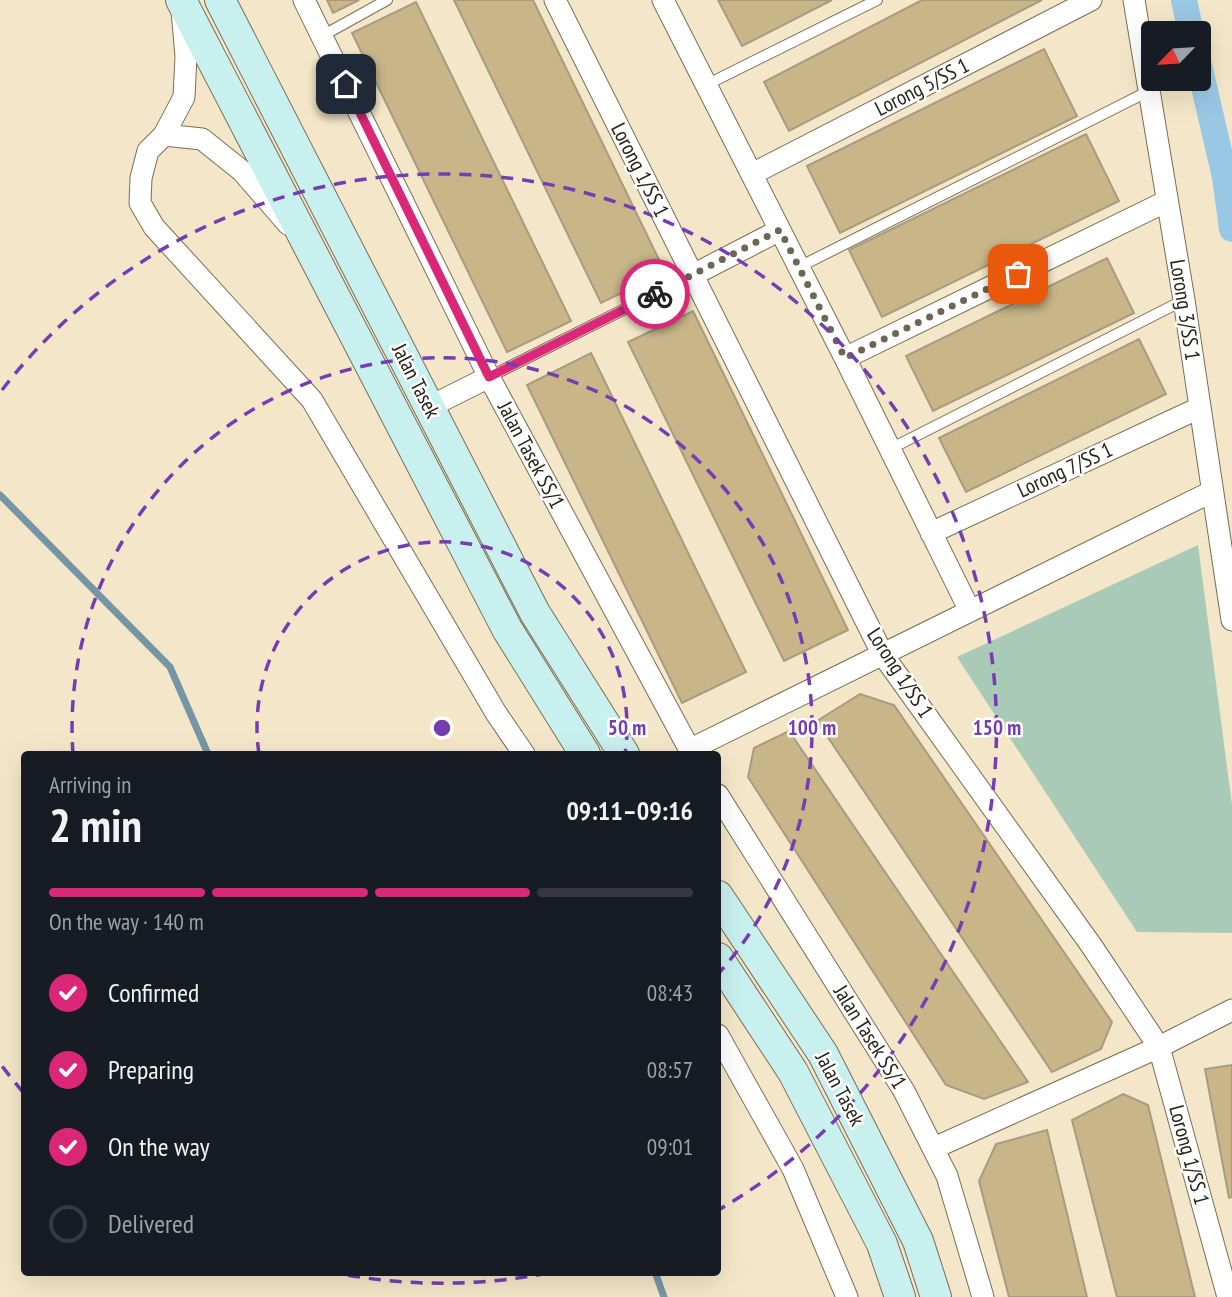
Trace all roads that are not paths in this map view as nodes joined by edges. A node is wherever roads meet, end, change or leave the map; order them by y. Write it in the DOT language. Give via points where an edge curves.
graph roads {
  1 [pos="220,0"];
  2 [pos="304,0"];
  3 [pos="387,0"];
  4 [pos="555,0"];
  5 [pos="663,0"];
  6 [pos="877,0"];
  7 [pos="1091,0"];
  8 [pos="1135,0"];
  9 [pos="181,1"];
  10 [pos="322,36"];
  11 [pos="1141,39"];
  12 [pos="706,85"];
  13 [pos="1149,91"];
  14 [pos="164,135"];
  15 [pos="752,174"];
  16 [pos="1167,201"];
  17 [pos="780,230"];
  18 [pos="308,247"];
  19 [pos="799,267"];
  20 [pos="693,275"];
  21 [pos="1184,300"];
  22 [pos="845,358"];
  23 [pos="489,377"];
  24 [pos="429,407"];
  25 [pos="1199,408"];
  26 [pos="890,449"];
  27 [pos="1211,492"];
  28 [pos="931,533"];
  29 [pos="970,611"];
  30 [pos="1232,620"];
  31 [pos="883,655"];
  32 [pos="522,751"];
  33 [pos="582,751"];
  34 [pos="622,751"];
  35 [pos="689,751"];
  36 [pos="692,751"];
  37 [pos="721,800"];
  38 [pos="721,900"];
  39 [pos="721,963"];
  40 [pos="1232,1010"];
  41 [pos="721,1040"];
  42 [pos="1159,1047"];
  43 [pos="934,1148"];
  44 [pos="847,1297"];
  45 [pos="900,1297"];
  46 [pos="936,1297"];
  47 [pos="983,1297"];
  48 [pos="1228,1297"];
  1 -- 24 [label="main road, Jalan Tasek"];
  2 -- 10 [label="street, Jalan Tasek SS/1"];
  3 -- 10 [label="lane"];
  4 -- 20 [label="street, Lorong 1/SS 1"];
  5 -- 12 [label="street"];
  6 -- 12 [label="lane"];
  7 -- 15 [label="street, Lorong 5/SS 1"];
  8 -- 11 [label="street, Lorong 3/SS 1"];
  9 -- 14 [label="street" via="184,97"];
  9 -- 18 [label="main road, Jalan Tasek"];
  10 -- 23 [label="street, Jalan Tasek SS/1"];
  12 -- 15 [label="street"];
  13 -- 16 [label="street, Lorong 3/SS 1"];
  13 -- 19 [label="lane"];
  14 -- 18 [label="street" via="202,139 242,172"];
  14 -- 32 [label="street" via="148,151 140,203 154,227 312,400"];
  15 -- 17 [label="street"];
  16 -- 21 [label="street, Lorong 3/SS 1"];
  16 -- 22 [label="street"];
  17 -- 19 [label="street"];
  17 -- 20 [label="street"];
  18 -- 33 [label="main road, Jalan Tasek" via="507,629"];
  19 -- 22 [label="street"];
  20 -- 23 [label="lane"];
  20 -- 31 [label="street, Lorong 1/SS 1"];
  21 -- 25 [label="street, Lorong 3/SS 1"];
  21 -- 26 [label="lane"];
  22 -- 26 [label="street"];
  23 -- 24 [label="street"];
  23 -- 35 [label="street, Jalan Tasek SS/1"];
  24 -- 34 [label="main road, Jalan Tasek" via="535,612"];
  25 -- 27 [label="street, Lorong 3/SS 1"];
  25 -- 28 [label="street, Lorong 7/SS 1"];
  26 -- 28 [label="street"];
  27 -- 29 [label="street"];
  27 -- 30 [label="street, Lorong 3/SS 1"];
  28 -- 29 [label="street"];
  29 -- 31 [label="street"];
  31 -- 36 [label="street"];
  31 -- 42 [label="street, Lorong 1/SS 1"];
  37 -- 43 [label="street, Jalan Tasek SS/1" via="904,1091"];
  38 -- 46 [label="main road, Jalan Tasek" via="823,1054 918,1241"];
  39 -- 45 [label="main road, Jalan Tasek" via="793,1072 882,1244"];
  40 -- 42 [label="street"];
  41 -- 44 [label="street" via="793,1169"];
  42 -- 43 [label="street"];
  42 -- 48 [label="street, Lorong 1/SS 1"];
  43 -- 47 [label="street, Jalan Tasek SS/1" via="947,1176"];
}
